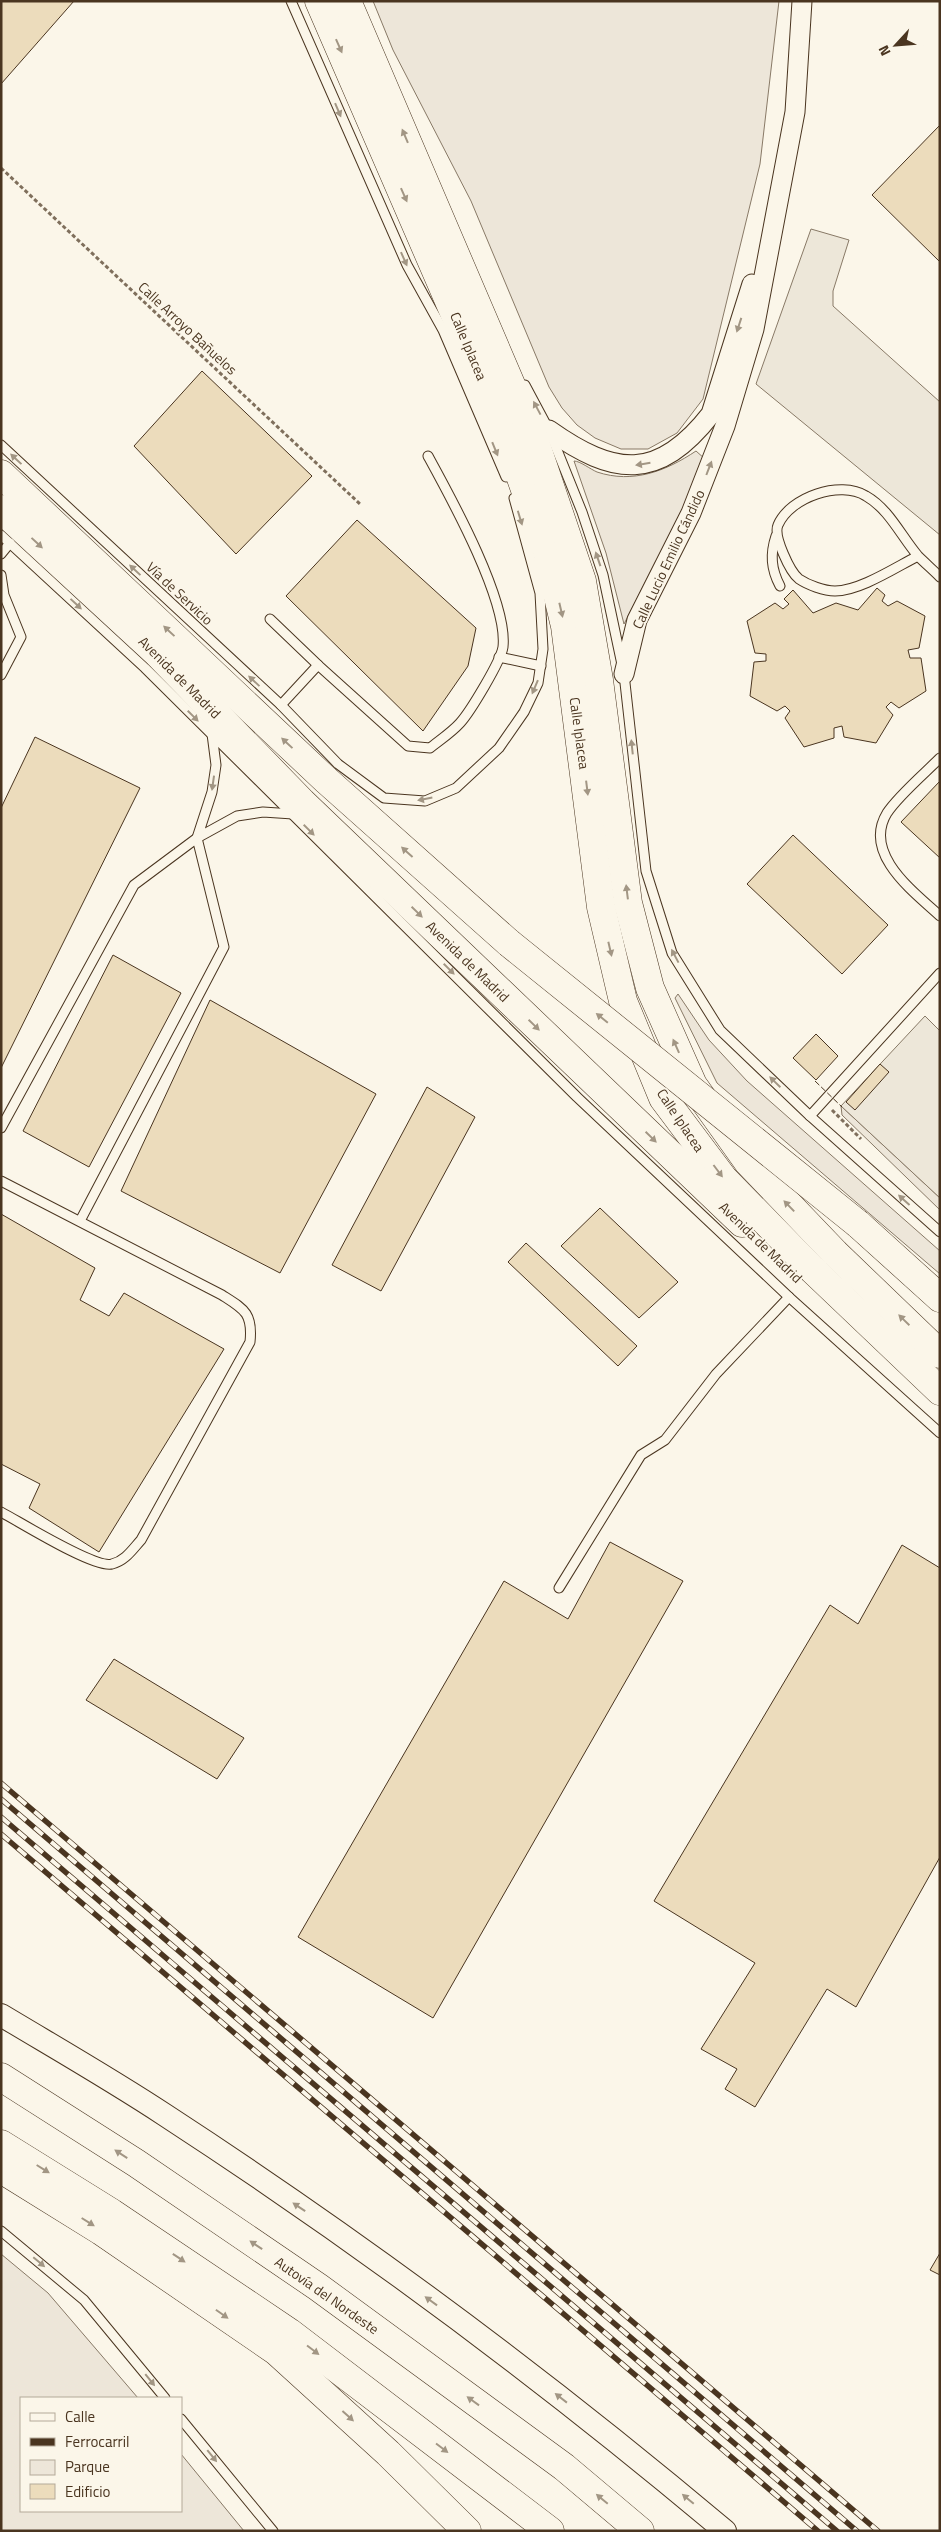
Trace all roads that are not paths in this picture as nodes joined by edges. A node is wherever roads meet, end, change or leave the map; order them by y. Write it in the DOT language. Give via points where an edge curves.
graph roads {
  1 [pos="291,1"];
  2 [pos="319,1"];
  3 [pos="347,1"];
  4 [pos="802,1"];
  5 [pos="775,212"];
  6 [pos="452,245"];
  7 [pos="507,350"];
  8 [pos="521,376"];
  9 [pos="548,430"];
  10 [pos="1,445"];
  11 [pos="428,456"];
  12 [pos="1,474"];
  13 [pos="1,510"];
  14 [pos="1,535"];
  15 [pos="776,536"];
  16 [pos="10,543"];
  17 [pos="1,554"];
  18 [pos="918,556"];
  19 [pos="1,575"];
  20 [pos="940,577"];
  21 [pos="780,586"];
  22 [pos="270,619"];
  23 [pos="499,657"];
  24 [pos="318,666"];
  25 [pos="541,666"];
  26 [pos="624,674"];
  27 [pos="1,675"];
  28 [pos="281,706"];
  29 [pos="212,734"];
  30 [pos="940,758"];
  31 [pos="293,814"];
  32 [pos="197,838"];
  33 [pos="940,916"];
  34 [pos="940,973"];
  35 [pos="810,1116"];
  36 [pos="1,1128"];
  37 [pos="1,1181"];
  38 [pos="80,1221"];
  39 [pos="940,1232"];
  40 [pos="789,1297"];
  41 [pos="940,1298"];
  42 [pos="940,1354"];
  43 [pos="940,1391"];
  44 [pos="940,1409"];
  45 [pos="940,1433"];
  46 [pos="1,1512"];
  47 [pos="559,1588"];
  48 [pos="1,2015"];
  49 [pos="1,2077"];
  50 [pos="1,2144"];
  51 [pos="1,2169"];
  52 [pos="1,2231"];
  53 [pos="164,2397"];
  54 [pos="182,2419"];
  55 [pos="273,2531"];
  56 [pos="467,2531"];
  57 [pos="550,2531"];
  58 [pos="640,2531"];
  59 [pos="725,2531"];
  1 -- 25 [label="lane, Vía de Servicio, one-way" via="407,266 442,330 511,488 540,593"];
  2 -- 43 [label="main road, Calle Iplacea, one-way" via="498,414 547,551 566,635 601,907 623,1001 663,1098 723,1178"];
  6 -- 3 [label="main road, Calle Iplacea, one-way"];
  4 -- 5 [label="street, Calle Lucio Emilio Cándido" via="795,112"];
  5 -- 9 [label="street, Calle Lucio Emilio Cándido, one-way" via="711,414 697,431 675,452 645,465 614,465 576,450"];
  26 -- 5 [label="street, Calle Lucio Emilio Cándido, one-way" via="637,620 691,513 725,426 754,329"];
  6 -- 7 [label="lane"];
  42 -- 6 [label="main road, Calle Iplacea, one-way" via="835,1253 748,1162 693,1085 650,988 628,903 599,680 582,582 533,436"];
  9 -- 8 [label="lane, one-way"];
  26 -- 9 [label="lane, one-way" via="603,576 582,512"];
  28 -- 10 [label="lane, Vía de Servicio, one-way"];
  11 -- 23 [label="lane" via="457,510 498,605 503,647"];
  41 -- 12 [label="main road, Avenida de Madrid, one-way, bridge" via="858,1224 509,943 326,780"];
  13 -- 44 [label="main road, Avenida de Madrid, one-way" via="157,653 302,802"];
  14 -- 16 [label="lane"];
  15 -- 18 [label="lane" via="798,578 835,591 854,587"];
  15 -- 18 [label="lane" via="777,526 786,513 801,500 816,493 841,490 864,494 878,504"];
  15 -- 21 [label="lane" via="772,561"];
  16 -- 17 [label="lane"];
  16 -- 29 [label="lane, one-way"];
  18 -- 20 [label="lane"];
  19 -- 27 [label="lane" via="4,595 21,637"];
  22 -- 24 [label="lane"];
  23 -- 24 [label="lane" via="460,723 430,748 408,746"];
  23 -- 25 [label="lane"];
  24 -- 28 [label="lane"];
  25 -- 28 [label="lane, Vía de Servicio, one-way" via="538,683 524,712 499,748 456,788 425,801 384,798 338,764"];
  35 -- 26 [label="lane, one-way" via="720,1030 672,953 646,871"];
  29 -- 31 [label="lane"];
  29 -- 32 [label="lane, one-way" via="216,765"];
  30 -- 33 [label="lane" via="888,812 881,827 882,848 889,864"];
  31 -- 32 [label="lane" via="263,812 237,816"];
  31 -- 40 [label="lane, one-way" via="577,1096"];
  32 -- 36 [label="lane" via="134,885"];
  32 -- 38 [label="lane" via="224,947"];
  34 -- 35 [label="lane"];
  39 -- 35 [label="lane, one-way"];
  37 -- 38 [label="lane"];
  38 -- 46 [label="lane" via="241,1308 252,1324 250,1342 141,1540 126,1558 110,1565 92,1562"];
  40 -- 45 [label="lane"];
  40 -- 47 [label="lane" via="716,1374 665,1440 641,1455"];
  59 -- 48 [label="street, one-way" via="538,2380 354,2244 165,2115"];
  58 -- 49 [label="main road, Autovía del Nordeste, one-way" via="564,2467 318,2287 136,2163"];
  50 -- 57 [label="main road, one-way" via="112,2213 289,2332"];
  51 -- 56 [label="main road, one-way" via="101,2230 276,2351 388,2452"];
  52 -- 53 [label="lane, one-way" via="84,2300"];
  54 -- 55 [label="lane, one-way"];
}
